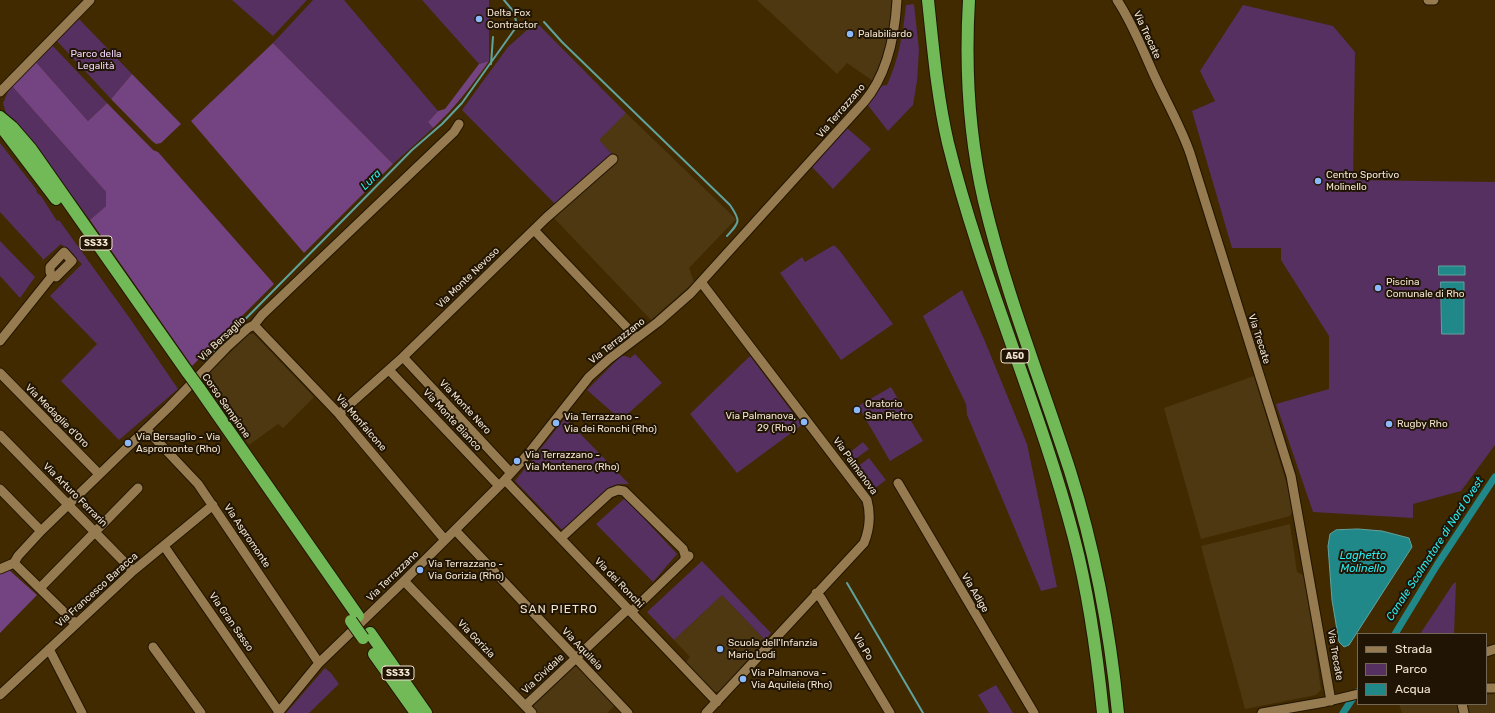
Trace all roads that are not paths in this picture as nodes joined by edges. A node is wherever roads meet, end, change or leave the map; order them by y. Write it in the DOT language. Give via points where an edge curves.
graph roads {
  1 [pos="90,0"];
  2 [pos="897,0"];
  3 [pos="928,0"];
  4 [pos="969,0"];
  5 [pos="1117,0"];
  6 [pos="1428,0"];
  7 [pos="1434,0"];
  8 [pos="0,92"];
  9 [pos="0,117"];
  10 [pos="459,124"];
  11 [pos="0,125"];
  12 [pos="613,159"];
  13 [pos="534,230"];
  14 [pos="52,276"];
  15 [pos="701,282"];
  16 [pos="254,325"];
  17 [pos="636,337"];
  18 [pos="0,341"];
  19 [pos="403,357"];
  20 [pos="389,370"];
  21 [pos="0,373"];
  22 [pos="185,376"];
  23 [pos="339,414"];
  24 [pos="146,429"];
  25 [pos="0,435"];
  26 [pos="99,474"];
  27 [pos="505,480"];
  28 [pos="898,483"];
  29 [pos="138,488"];
  30 [pos="0,489"];
  31 [pos="68,504"];
  32 [pos="213,506"];
  33 [pos="455,530"];
  34 [pos="41,531"];
  35 [pos="95,531"];
  36 [pos="561,538"];
  37 [pos="445,540"];
  38 [pos="164,546"];
  39 [pos="14,563"];
  40 [pos="1,568"];
  41 [pos="133,571"];
  42 [pos="404,581"];
  43 [pos="40,588"];
  44 [pos="816,593"];
  45 [pos="629,610"];
  46 [pos="76,624"];
  47 [pos="366,636"];
  48 [pos="153,647"];
  49 [pos="49,649"];
  50 [pos="576,658"];
  51 [pos="319,663"];
  52 [pos="1357,694"];
  53 [pos="0,695"];
  54 [pos="1331,701"];
  55 [pos="717,702"];
  56 [pos="525,706"];
  57 [pos="278,712"];
  58 [pos="82,713"];
  59 [pos="201,713"];
  60 [pos="416,713"];
  61 [pos="426,713"];
  62 [pos="532,713"];
  63 [pos="628,713"];
  64 [pos="706,713"];
  65 [pos="890,713"];
  66 [pos="1034,713"];
  67 [pos="1103,713"];
  68 [pos="1118,713"];
  69 [pos="1262,713"];
  1 -- 8 [label="street"];
  2 -- 15 [label="street, Via Terrazzano" via="886,62 871,94"];
  3 -- 67 [label="highway, A50" via="948,141 972,230 1046,446 1074,538 1084,583"];
  4 -- 68 [label="highway, A50" via="971,120 984,201 1007,289 1070,472 1088,534 1104,609"];
  5 -- 54 [label="street, Via Trecate" via="1130,22 1189,149 1291,476"];
  6 -- 7 [label="street"];
  9 -- 22 [label="highway, Corso Sempione / SS33" via="31,149"];
  10 -- 16 [label="street, Via Bersaglio" via="454,132"];
  11 -- 22 [label="highway, Corso Sempione / SS33"];
  12 -- 13 [label="street, Via Monte Nevoso"];
  13 -- 17 [label="street"];
  13 -- 19 [label="street, Via Monte Nevoso"];
  14 -- 18 [label="street"];
  15 -- 17 [label="street, Via Terrazzano" via="671,312"];
  15 -- 44 [label="street, Via Palmanova" via="867,500 870,523 864,543"];
  16 -- 23 [label="street, Via Monfalcone"];
  16 -- 24 [label="street, Via Bersaglio" via="236,339"];
  17 -- 27 [label="street, Via Terrazzano" via="589,377"];
  19 -- 20 [label="street, Via Monte Nevoso"];
  19 -- 27 [label="street, Via Monte Nero"];
  20 -- 23 [label="street, Via Monte Nevoso"];
  20 -- 27 [label="street, Via Monte Bianco"];
  21 -- 26 [label="street, Via Medaglie d'Oro"];
  22 -- 47 [label="highway, Corso Sempione / SS33, bridge"];
  23 -- 37 [label="street, Via Monfalcone"];
  24 -- 26 [label="street, Via Bersaglio"];
  24 -- 32 [label="street, Via Aspromonte" via="198,484"];
  25 -- 31 [label="street, Via Arturo Ferrarin"];
  26 -- 31 [label="street, Via Bersaglio"];
  27 -- 33 [label="street, Via Terrazzano"];
  27 -- 36 [label="street, Via dei Ronchi"];
  28 -- 66 [label="street, Via Adige"];
  29 -- 35 [label="street"];
  30 -- 34 [label="street"];
  31 -- 34 [label="street, Via Bersaglio"];
  31 -- 35 [label="street, Via Arturo Ferrarin"];
  32 -- 38 [label="street, Via Francesco Baracca"];
  32 -- 51 [label="street, Via Aspromonte"];
  33 -- 37 [label="street, Via Terrazzano"];
  33 -- 50 [label="street, Via Aquileia"];
  34 -- 39 [label="street, Via Bersaglio"];
  35 -- 41 [label="street, Via Arturo Ferrarin"];
  35 -- 43 [label="street"];
  36 -- 45 [label="street, Via dei Ronchi"];
  36 -- 45 [label="street, Via Cividale" via="610,493 618,490 624,491 682,550 688,558"];
  37 -- 42 [label="street, Via Terrazzano"];
  38 -- 41 [label="street, Via Francesco Baracca"];
  38 -- 57 [label="street, Via Gran Sasso"];
  39 -- 40 [label="street, Via Bersaglio"];
  39 -- 43 [label="street"];
  41 -- 46 [label="street, Via Francesco Baracca"];
  42 -- 51 [label="street, Via Terrazzano"];
  42 -- 56 [label="street, Via Gorizia"];
  43 -- 46 [label="street"];
  44 -- 55 [label="street, Via Palmanova"];
  44 -- 65 [label="street, Via Po"];
  45 -- 50 [label="street, Via Cividale"];
  45 -- 55 [label="street, Via dei Ronchi"];
  46 -- 49 [label="street, Via Francesco Baracca"];
  47 -- 60 [label="highway, Corso Sempione / SS33"];
  47 -- 61 [label="highway, Corso Sempione / SS33"];
  48 -- 59 [label="street"];
  49 -- 53 [label="street, Via Francesco Baracca"];
  49 -- 58 [label="street"];
  50 -- 56 [label="street, Via Cividale"];
  50 -- 63 [label="street, Via Aquileia"];
  51 -- 57 [label="street, Via Terrazzano"];
  52 -- 54 [label="street"];
  54 -- 69 [label="street"];
  55 -- 64 [label="street, Via Palmanova"];
  56 -- 62 [label="street, Via Gorizia"];
}
